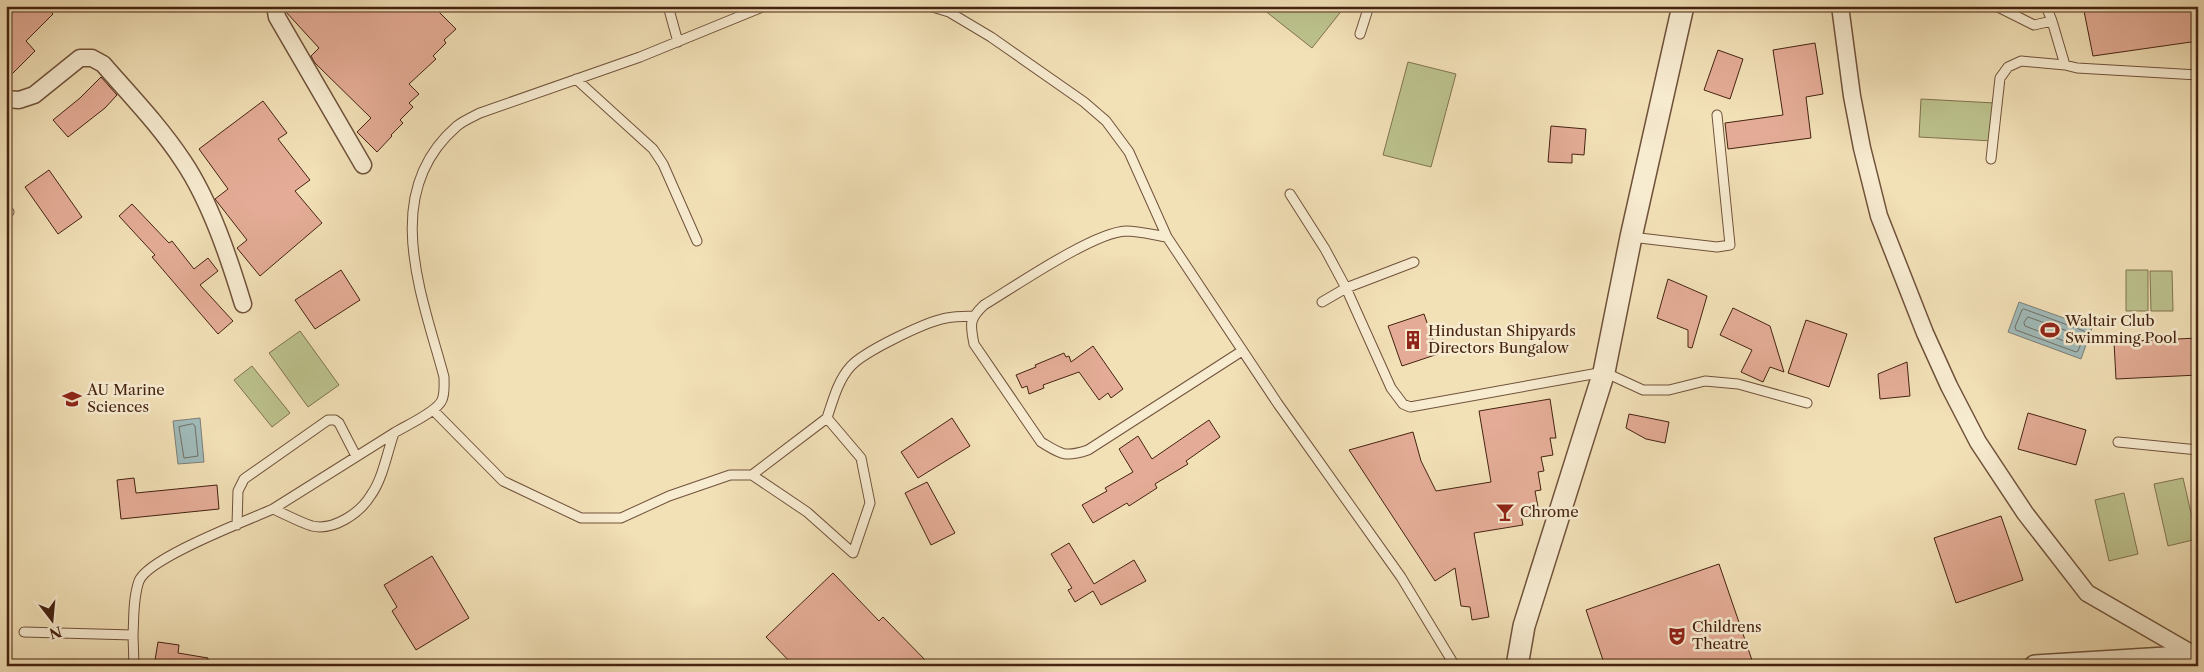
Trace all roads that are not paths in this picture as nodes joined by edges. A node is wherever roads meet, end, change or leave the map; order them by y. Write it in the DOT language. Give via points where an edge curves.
graph roads {
  1 [pos="274,6"];
  2 [pos="668,6"];
  3 [pos="765,6"];
  4 [pos="930,6"];
  5 [pos="1369,6"];
  6 [pos="1683,6"];
  7 [pos="1840,6"];
  8 [pos="1996,6"];
  9 [pos="2046,6"];
  10 [pos="2052,21"];
  11 [pos="1360,34"];
  12 [pos="678,42"];
  13 [pos="2065,65"];
  14 [pos="2198,75"];
  15 [pos="576,79"];
  16 [pos="6,99"];
  17 [pos="1717,115"];
  18 [pos="1991,159"];
  19 [pos="363,165"];
  20 [pos="1290,194"];
  21 [pos="1167,237"];
  22 [pos="1631,237"];
  23 [pos="696,241"];
  24 [pos="1414,262"];
  25 [pos="1346,288"];
  26 [pos="1322,302"];
  27 [pos="243,304"];
  28 [pos="973,316"];
  29 [pos="1242,351"];
  30 [pos="1604,372"];
  31 [pos="1806,403"];
  32 [pos="433,410"];
  33 [pos="827,418"];
  34 [pos="394,433"];
  35 [pos="2118,442"];
  36 [pos="2198,450"];
  37 [pos="356,456"];
  38 [pos="752,475"];
  39 [pos="273,509"];
  40 [pos="238,525"];
  41 [pos="24,632"];
  42 [pos="133,635"];
  43 [pos="2197,656"];
  44 [pos="134,666"];
  45 [pos="1455,666"];
  46 [pos="1517,666"];
  47 [pos="2035,666"];
  1 -- 19 [label="street" via="276,17"];
  2 -- 12 [label="lane"];
  3 -- 12 [label="lane"];
  4 -- 21 [label="lane" via="949,12 990,38 1084,102 1106,121 1129,152"];
  5 -- 11 [label="lane"];
  6 -- 22 [label="street"];
  7 -- 43 [label="street" via="1854,105 1880,216 1925,333 1978,442 2025,513 2087,592"];
  8 -- 10 [label="lane" via="2034,25"];
  9 -- 10 [label="lane"];
  10 -- 13 [label="lane"];
  12 -- 15 [label="lane"];
  13 -- 14 [label="lane"];
  13 -- 18 [label="lane" via="2022,61 2008,67 2000,78"];
  15 -- 23 [label="lane" via="653,149 667,172"];
  15 -- 32 [label="lane" via="480,113 458,125 427,162 417,185 411,242 444,377 445,392"];
  16 -- 27 [label="street" via="34,96 80,58 92,58 103,64 184,162 228,253"];
  17 -- 22 [label="lane" via="1730,245 1717,247"];
  20 -- 25 [label="lane"];
  21 -- 28 [label="lane" via="1125,231 1088,243 984,305"];
  21 -- 29 [label="lane"];
  22 -- 30 [label="street"];
  24 -- 25 [label="lane"];
  25 -- 26 [label="lane"];
  25 -- 30 [label="lane" via="1390,388 1403,404 1410,407"];
  28 -- 29 [label="lane" via="970,328 974,344 1041,442 1071,456 1088,450"];
  28 -- 33 [label="lane" via="943,319 912,330 852,366 838,386"];
  29 -- 45 [label="lane" via="1401,577"];
  30 -- 31 [label="lane" via="1643,390 1669,390 1705,381 1738,384"];
  30 -- 46 [label="street" via="1524,626"];
  32 -- 34 [label="lane"];
  32 -- 38 [label="lane" via="504,481 581,518 621,518 669,496 730,475"];
  33 -- 38 [label="lane"];
  33 -- 38 [label="lane" via="860,458 870,503 853,553 807,512"];
  34 -- 37 [label="lane"];
  34 -- 39 [label="lane" via="372,495 357,511 340,522 312,526"];
  35 -- 36 [label="lane"];
  37 -- 39 [label="lane"];
  37 -- 40 [label="lane" via="339,423 328,420 244,479 238,491"];
  39 -- 40 [label="lane"];
  40 -- 42 [label="lane" via="167,556 149,568 139,579"];
  41 -- 42 [label="lane"];
  42 -- 44 [label="lane"];
  43 -- 47 [label="street"];
}
